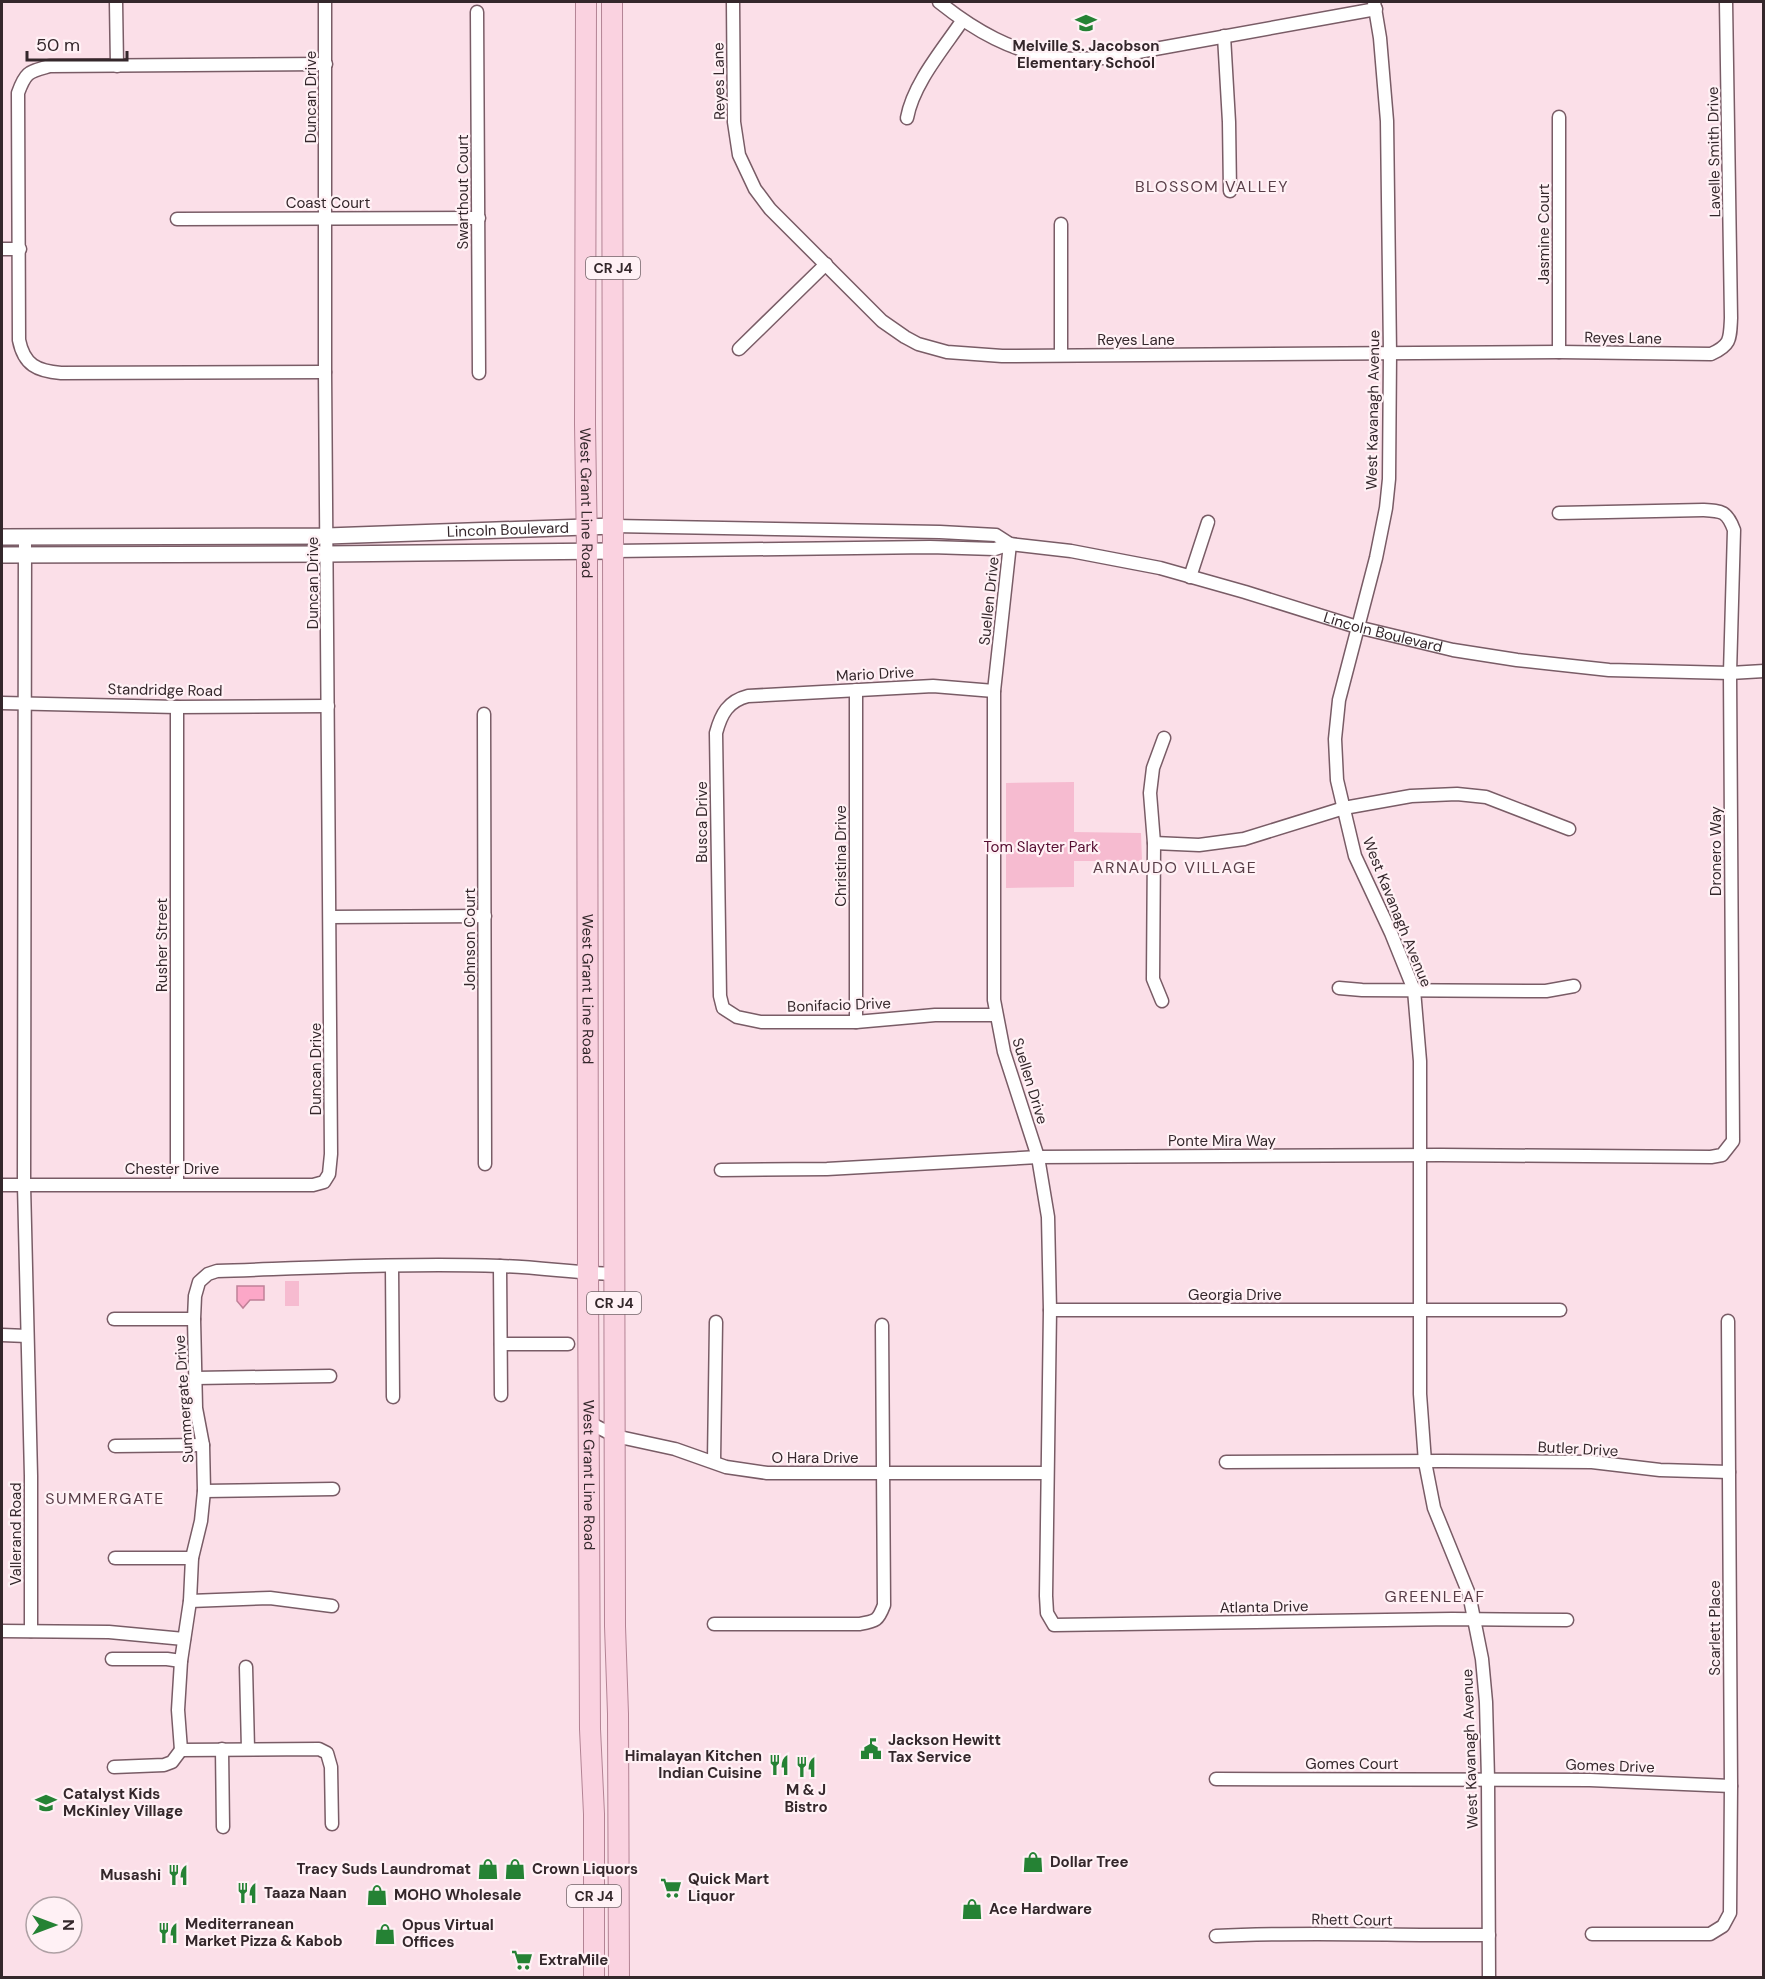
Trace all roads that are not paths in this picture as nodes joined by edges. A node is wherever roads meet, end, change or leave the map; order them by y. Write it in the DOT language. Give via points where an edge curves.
graph roads {
  1 [pos="116,2"];
  2 [pos="325,2"];
  3 [pos="586,2"];
  4 [pos="612,2"];
  5 [pos="733,2"];
  6 [pos="939,2"];
  7 [pos="1726,2"];
  8 [pos="1375,5"];
  9 [pos="477,12"];
  10 [pos="962,21"];
  11 [pos="1224,36"];
  12 [pos="326,64"];
  13 [pos="117,66"];
  14 [pos="1560,117"];
  15 [pos="907,118"];
  16 [pos="1230,192"];
  17 [pos="326,218"];
  18 [pos="479,218"];
  19 [pos="177,219"];
  20 [pos="1061,224"];
  21 [pos="2,249"];
  22 [pos="20,249"];
  23 [pos="826,264"];
  24 [pos="1731,302"];
  25 [pos="739,349"];
  26 [pos="1390,352"];
  27 [pos="1559,352"];
  28 [pos="1061,355"];
  29 [pos="325,372"];
  30 [pos="479,373"];
  31 [pos="1559,513"];
  32 [pos="1208,522"];
  33 [pos="614,526"];
  34 [pos="587,527"];
  35 [pos="25,536"];
  36 [pos="327,536"];
  37 [pos="2,537"];
  38 [pos="1010,544"];
  39 [pos="587,550"];
  40 [pos="614,551"];
  41 [pos="2,555"];
  42 [pos="25,555"];
  43 [pos="327,555"];
  44 [pos="1190,577"];
  45 [pos="1357,627"];
  46 [pos="1764,671"];
  47 [pos="1730,673"];
  48 [pos="856,690"];
  49 [pos="994,691"];
  50 [pos="757,695"];
  51 [pos="2,703"];
  52 [pos="25,703"];
  53 [pos="177,706"];
  54 [pos="328,706"];
  55 [pos="484,714"];
  56 [pos="1164,738"];
  57 [pos="1344,808"];
  58 [pos="1569,829"];
  59 [pos="1154,843"];
  60 [pos="485,916"];
  61 [pos="330,917"];
  62 [pos="719,972"];
  63 [pos="1574,986"];
  64 [pos="1339,988"];
  65 [pos="1414,990"];
  66 [pos="1162,1001"];
  67 [pos="996,1015"];
  68 [pos="856,1022"];
  69 [pos="1421,1155"];
  70 [pos="1722,1155"];
  71 [pos="1038,1157"];
  72 [pos="486,1164"];
  73 [pos="330,1165"];
  74 [pos="721,1170"];
  75 [pos="177,1184"];
  76 [pos="2,1185"];
  77 [pos="24,1185"];
  78 [pos="392,1266"];
  79 [pos="500,1266"];
  80 [pos="588,1273"];
  81 [pos="614,1274"];
  82 [pos="1421,1309"];
  83 [pos="1050,1310"];
  84 [pos="1560,1310"];
  85 [pos="194,1318"];
  86 [pos="114,1319"];
  87 [pos="1728,1321"];
  88 [pos="716,1322"];
  89 [pos="882,1325"];
  90 [pos="2,1335"];
  91 [pos="27,1336"];
  92 [pos="501,1344"];
  93 [pos="568,1344"];
  94 [pos="330,1376"];
  95 [pos="195,1378"];
  96 [pos="501,1395"];
  97 [pos="393,1397"];
  98 [pos="590,1423"];
  99 [pos="615,1436"];
  100 [pos="203,1445"];
  101 [pos="115,1446"];
  102 [pos="714,1461"];
  103 [pos="1226,1462"];
  104 [pos="1425,1462"];
  105 [pos="884,1472"];
  106 [pos="1729,1472"];
  107 [pos="1047,1473"];
  108 [pos="333,1490"];
  109 [pos="204,1491"];
  110 [pos="115,1558"];
  111 [pos="192,1558"];
  112 [pos="190,1601"];
  113 [pos="591,1603"];
  114 [pos="332,1606"];
  115 [pos="1474,1619"];
  116 [pos="1567,1620"];
  117 [pos="714,1624"];
  118 [pos="1054,1625"];
  119 [pos="2,1631"];
  120 [pos="31,1631"];
  121 [pos="184,1638"];
  122 [pos="615,1650"];
  123 [pos="112,1659"];
  124 [pos="181,1661"];
  125 [pos="246,1667"];
  126 [pos="222,1749"];
  127 [pos="248,1749"];
  128 [pos="182,1750"];
  129 [pos="114,1767"];
  130 [pos="1216,1779"];
  131 [pos="1488,1779"];
  132 [pos="1731,1786"];
  133 [pos="332,1824"];
  134 [pos="223,1827"];
  135 [pos="1593,1934"];
  136 [pos="1489,1935"];
  137 [pos="1216,1936"];
  138 [pos="594,1977"];
  139 [pos="619,1977"];
  140 [pos="1489,1977"];
  1 -- 13 [label="street"];
  2 -- 12 [label="street, Duncan Drive"];
  3 -- 34 [label="main road, West Grant Line Road / CR J4"];
  4 -- 33 [label="main road, West Grant Line Road / CR J4"];
  5 -- 23 [label="street, Reyes Lane" via="739,155 755,189 770,209"];
  6 -- 10 [label="street"];
  7 -- 24 [label="street, Lavelle Smith Drive"];
  8 -- 11 [label="street"];
  8 -- 26 [label="street, West Kavanagh Avenue" via="1387,121"];
  9 -- 18 [label="street, Swarthout Court"];
  10 -- 11 [label="street" via="1000,42 1059,58 1105,58"];
  10 -- 15 [label="street" via="920,85"];
  11 -- 16 [label="street"];
  12 -- 13 [label="street"];
  12 -- 17 [label="street, Duncan Drive"];
  13 -- 22 [label="street" via="50,66 23,78 18,93"];
  14 -- 27 [label="street, Jasmine Court"];
  17 -- 18 [label="street, Coast Court"];
  17 -- 19 [label="street, Coast Court"];
  17 -- 29 [label="street, Duncan Drive"];
  18 -- 30 [label="street, Swarthout Court"];
  20 -- 28 [label="street"];
  21 -- 22 [label="street"];
  22 -- 29 [label="street" via="19,340 22,353 44,372"];
  23 -- 25 [label="street"];
  23 -- 28 [label="street, Reyes Lane" via="882,321 918,344 947,352"];
  24 -- 27 [label="street, Reyes Lane" via="1730,339 1724,348 1711,354"];
  26 -- 27 [label="street, Reyes Lane"];
  26 -- 28 [label="street, Reyes Lane"];
  26 -- 45 [label="street, West Kavanagh Avenue" via="1386,508"];
  29 -- 36 [label="street, Duncan Drive"];
  31 -- 47 [label="street, Dronero Way" via="1703,510 1721,511 1729,517 1734,530"];
  32 -- 44 [label="street"];
  33 -- 34 [label="street, Lincoln Boulevard"];
  33 -- 38 [label="street, Lincoln Boulevard" via="940,532 996,535"];
  33 -- 40 [label="main road, West Grant Line Road / CR J4"];
  34 -- 36 [label="street, Lincoln Boulevard"];
  34 -- 39 [label="main road, West Grant Line Road / CR J4"];
  35 -- 36 [label="street, Lincoln Boulevard"];
  35 -- 37 [label="street, Lincoln Boulevard"];
  35 -- 42 [label="street, Vallerand Road"];
  36 -- 43 [label="street, Duncan Drive"];
  38 -- 40 [label="street, Lincoln Boulevard" via="995,549"];
  38 -- 44 [label="street, Lincoln Boulevard" via="1071,551"];
  38 -- 49 [label="street, Suellen Drive"];
  39 -- 40 [label="street, Lincoln Boulevard"];
  39 -- 43 [label="street, Lincoln Boulevard"];
  39 -- 80 [label="main road, West Grant Line Road / CR J4"];
  40 -- 81 [label="main road, West Grant Line Road / CR J4"];
  41 -- 42 [label="street, Lincoln Boulevard"];
  42 -- 43 [label="street, Lincoln Boulevard"];
  42 -- 52 [label="street, Vallerand Road"];
  43 -- 54 [label="street, Duncan Drive"];
  44 -- 45 [label="street, Lincoln Boulevard"];
  45 -- 47 [label="street, Lincoln Boulevard" via="1453,650 1517,660 1609,669"];
  45 -- 57 [label="street, West Kavanagh Avenue" via="1339,700 1335,740 1337,780"];
  46 -- 47 [label="street, Lincoln Boulevard"];
  47 -- 70 [label="street, Dronero Way" via="1733,1141"];
  48 -- 49 [label="street, Mario Drive" via="933,686"];
  48 -- 50 [label="street, Mario Drive"];
  48 -- 68 [label="street, Christina Drive"];
  49 -- 67 [label="street, Suellen Drive"];
  50 -- 62 [label="street, Busca Drive" via="728,705 716,733"];
  51 -- 52 [label="street, Standridge Road"];
  52 -- 53 [label="street, Standridge Road"];
  52 -- 77 [label="street, Vallerand Road"];
  53 -- 54 [label="street, Standridge Road"];
  53 -- 75 [label="street, Rusher Street"];
  54 -- 61 [label="street, Duncan Drive"];
  55 -- 60 [label="street, Johnson Court"];
  56 -- 59 [label="street" via="1153,768 1150,793"];
  57 -- 58 [label="street" via="1411,796 1456,794 1486,797"];
  57 -- 59 [label="street" via="1244,839 1200,845"];
  57 -- 65 [label="street, West Kavanagh Avenue" via="1355,856"];
  59 -- 66 [label="street" via="1153,979"];
  60 -- 61 [label="street"];
  60 -- 72 [label="street, Johnson Court"];
  61 -- 73 [label="street, Duncan Drive"];
  62 -- 68 [label="street, Bonifacio Drive" via="723,1008 737,1017 761,1022"];
  63 -- 65 [label="street" via="1546,991"];
  64 -- 65 [label="street"];
  65 -- 69 [label="street, West Kavanagh Avenue"];
  67 -- 68 [label="street, Bonifacio Drive" via="935,1015"];
  67 -- 71 [label="street, Suellen Drive"];
  69 -- 70 [label="street, Ponte Mira Way"];
  69 -- 71 [label="street, Ponte Mira Way"];
  69 -- 82 [label="street, West Kavanagh Avenue"];
  71 -- 74 [label="street, Ponte Mira Way" via="826,1169"];
  71 -- 83 [label="street, Suellen Drive" via="1048,1217"];
  73 -- 75 [label="street, Chester Drive" via="324,1182 313,1185"];
  75 -- 77 [label="street, Chester Drive"];
  76 -- 77 [label="street, Chester Drive"];
  77 -- 91 [label="street, Vallerand Road"];
  78 -- 79 [label="street, Summergate Drive"];
  78 -- 85 [label="street, Summergate Drive" via="217,1271 199,1282"];
  78 -- 97 [label="street"];
  79 -- 80 [label="street, Summergate Drive"];
  79 -- 92 [label="street"];
  80 -- 81 [label="street, Summergate Drive"];
  80 -- 98 [label="main road, West Grant Line Road / CR J4"];
  81 -- 99 [label="main road, West Grant Line Road / CR J4"];
  82 -- 83 [label="street, Georgia Drive"];
  82 -- 84 [label="street, Georgia Drive"];
  82 -- 104 [label="street, West Kavanagh Avenue" via="1420,1394"];
  83 -- 107 [label="street, Suellen Drive"];
  85 -- 86 [label="street"];
  85 -- 95 [label="street, Summergate Drive"];
  87 -- 106 [label="street, Scarlett Place"];
  88 -- 102 [label="street"];
  89 -- 105 [label="street"];
  90 -- 91 [label="street"];
  91 -- 120 [label="street, Vallerand Road"];
  92 -- 93 [label="street"];
  92 -- 96 [label="street"];
  94 -- 95 [label="street"];
  95 -- 100 [label="street, Summergate Drive"];
  98 -- 99 [label="street, O Hara Drive"];
  98 -- 113 [label="main road, West Grant Line Road / CR J4"];
  99 -- 102 [label="street, O Hara Drive"];
  99 -- 122 [label="main road, West Grant Line Road / CR J4"];
  100 -- 101 [label="street"];
  100 -- 109 [label="street, Summergate Drive"];
  102 -- 105 [label="street, O Hara Drive" via="739,1470 767,1473"];
  103 -- 104 [label="street, Butler Drive"];
  104 -- 106 [label="street, Butler Drive" via="1592,1462 1660,1470"];
  104 -- 115 [label="street, West Kavanagh Avenue" via="1434,1508"];
  105 -- 107 [label="street, O Hara Drive"];
  105 -- 117 [label="street" via="884,1605 874,1622"];
  106 -- 132 [label="street, Scarlett Place"];
  107 -- 118 [label="street, Suellen Drive" via="1046,1596 1047,1613"];
  108 -- 109 [label="street"];
  109 -- 111 [label="street, Summergate Drive"];
  110 -- 111 [label="street"];
  111 -- 112 [label="street, Summergate Drive"];
  112 -- 114 [label="street" via="270,1598"];
  112 -- 121 [label="street, Summergate Drive"];
  113 -- 122 [label="main road" via="600,1609"];
  113 -- 138 [label="main road, West Grant Line Road / CR J4"];
  115 -- 116 [label="street, Atlanta Drive"];
  115 -- 118 [label="street, Atlanta Drive"];
  115 -- 131 [label="street, West Kavanagh Avenue" via="1486,1702"];
  119 -- 120 [label="street"];
  120 -- 121 [label="street"];
  121 -- 124 [label="street, Summergate Drive"];
  122 -- 139 [label="main road, West Grant Line Road / CR J4"];
  123 -- 124 [label="street"];
  124 -- 128 [label="street, Summergate Drive" via="178,1710"];
  125 -- 127 [label="street"];
  126 -- 127 [label="street"];
  126 -- 128 [label="street"];
  126 -- 134 [label="street"];
  127 -- 133 [label="street" via="319,1749 327,1753 331,1767"];
  128 -- 129 [label="street" via="164,1765"];
  130 -- 131 [label="street, Gomes Court"];
  131 -- 132 [label="street, Gomes Drive"];
  131 -- 136 [label="street, West Kavanagh Avenue"];
  132 -- 135 [label="street, Scarlett Place" via="1730,1906 1727,1920 1717,1931 1702,1935"];
  136 -- 137 [label="street, Rhett Court"];
  136 -- 140 [label="street, West Kavanagh Avenue"];
}
